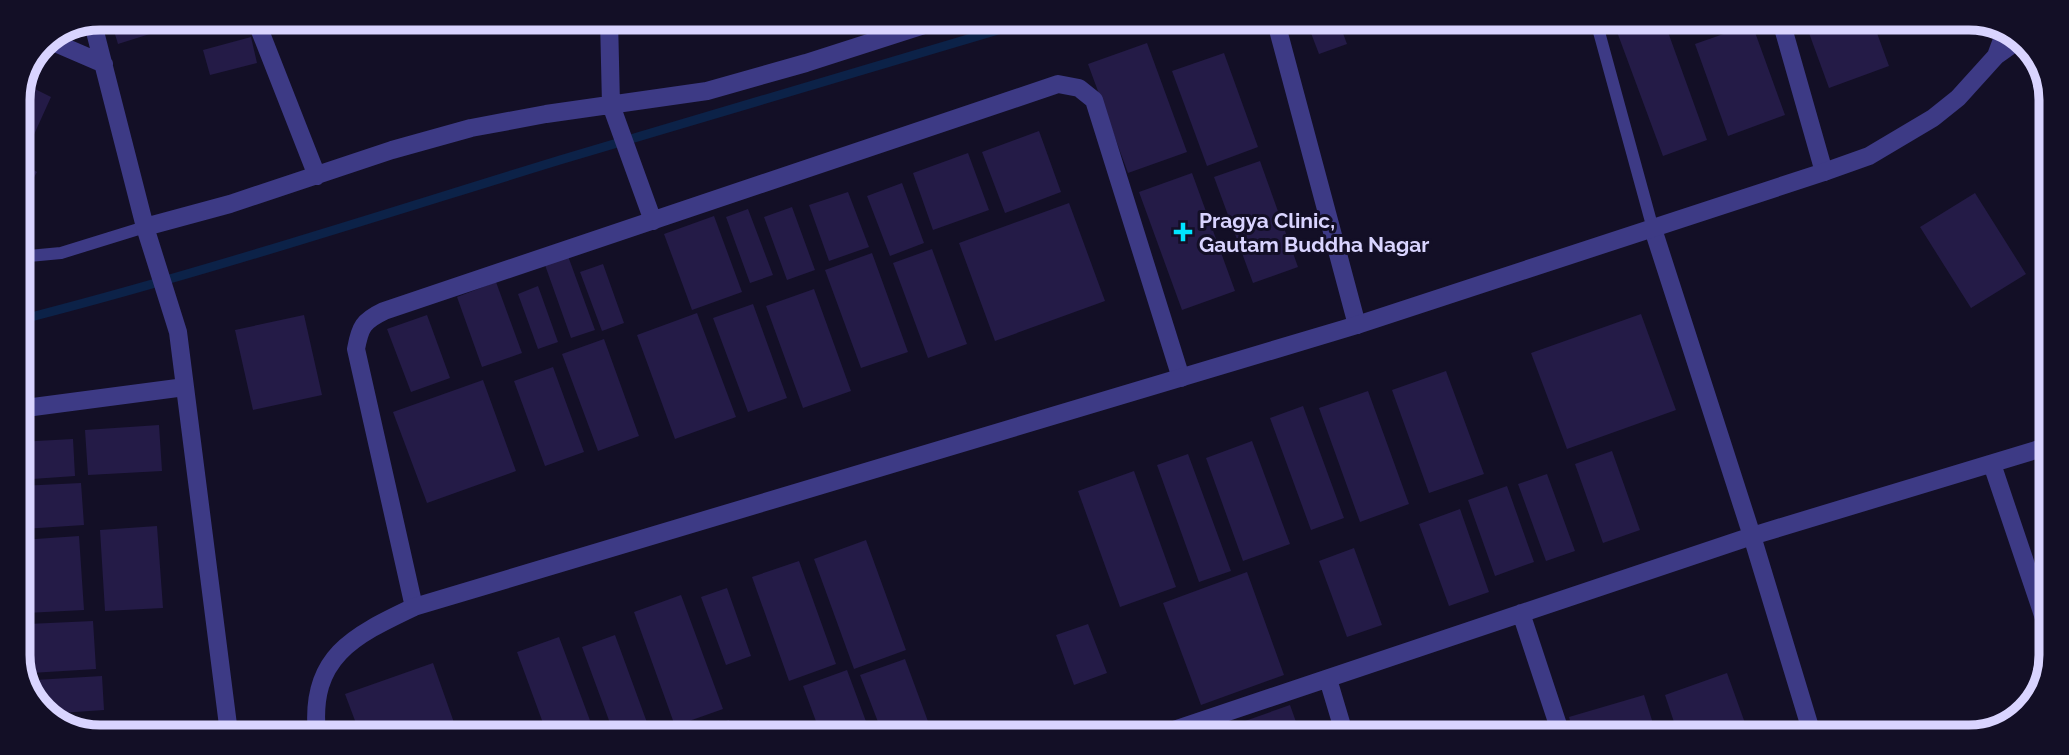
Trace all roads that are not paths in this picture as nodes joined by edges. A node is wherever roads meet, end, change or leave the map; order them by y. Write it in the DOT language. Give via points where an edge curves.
graph roads {
  1 [pos="95,30"];
  2 [pos="260,30"];
  3 [pos="608,30"];
  4 [pos="909,30"];
  5 [pos="1278,30"];
  6 [pos="1598,30"];
  7 [pos="1783,30"];
  8 [pos="2003,38"];
  9 [pos="57,44"];
  10 [pos="2012,44"];
  11 [pos="1996,56"];
  12 [pos="104,64"];
  13 [pos="611,105"];
  14 [pos="1824,172"];
  15 [pos="317,176"];
  16 [pos="653,221"];
  17 [pos="145,227"];
  18 [pos="1653,229"];
  19 [pos="30,256"];
  20 [pos="1357,325"];
  21 [pos="1181,378"];
  22 [pos="186,387"];
  23 [pos="30,408"];
  24 [pos="2039,450"];
  25 [pos="1992,464"];
  26 [pos="1752,536"];
  27 [pos="2039,601"];
  28 [pos="414,607"];
  29 [pos="1521,614"];
  30 [pos="1328,679"];
  31 [pos="228,725"];
  32 [pos="316,725"];
  33 [pos="1189,725"];
  34 [pos="1342,725"];
  35 [pos="1558,725"];
  36 [pos="1809,725"];
  1 -- 12 [label="street"];
  2 -- 15 [label="street"];
  3 -- 13 [label="street"];
  4 -- 13 [label="street" via="706,91"];
  5 -- 20 [label="street"];
  6 -- 18 [label="lane"];
  7 -- 14 [label="street"];
  8 -- 11 [label="street"];
  9 -- 12 [label="street"];
  10 -- 11 [label="street"];
  11 -- 14 [label="street" via="1933,118 1869,156"];
  12 -- 17 [label="street"];
  13 -- 15 [label="street" via="471,128"];
  13 -- 16 [label="street"];
  14 -- 18 [label="street"];
  15 -- 17 [label="street"];
  16 -- 21 [label="street" via="1058,84 1079,88 1094,100"];
  16 -- 28 [label="street" via="384,311 360,330 356,349"];
  17 -- 19 [label="lane" via="61,253"];
  17 -- 22 [label="street" via="178,332"];
  18 -- 20 [label="street"];
  18 -- 26 [label="street"];
  20 -- 21 [label="street"];
  21 -- 28 [label="street"];
  22 -- 23 [label="street"];
  22 -- 31 [label="street"];
  24 -- 25 [label="street"];
  25 -- 26 [label="street"];
  25 -- 27 [label="street"];
  26 -- 29 [label="street"];
  26 -- 36 [label="street"];
  28 -- 32 [label="street" via="368,629 333,657 321,684"];
  29 -- 30 [label="street"];
  29 -- 35 [label="street"];
  30 -- 33 [label="street"];
  30 -- 34 [label="street"];
}
